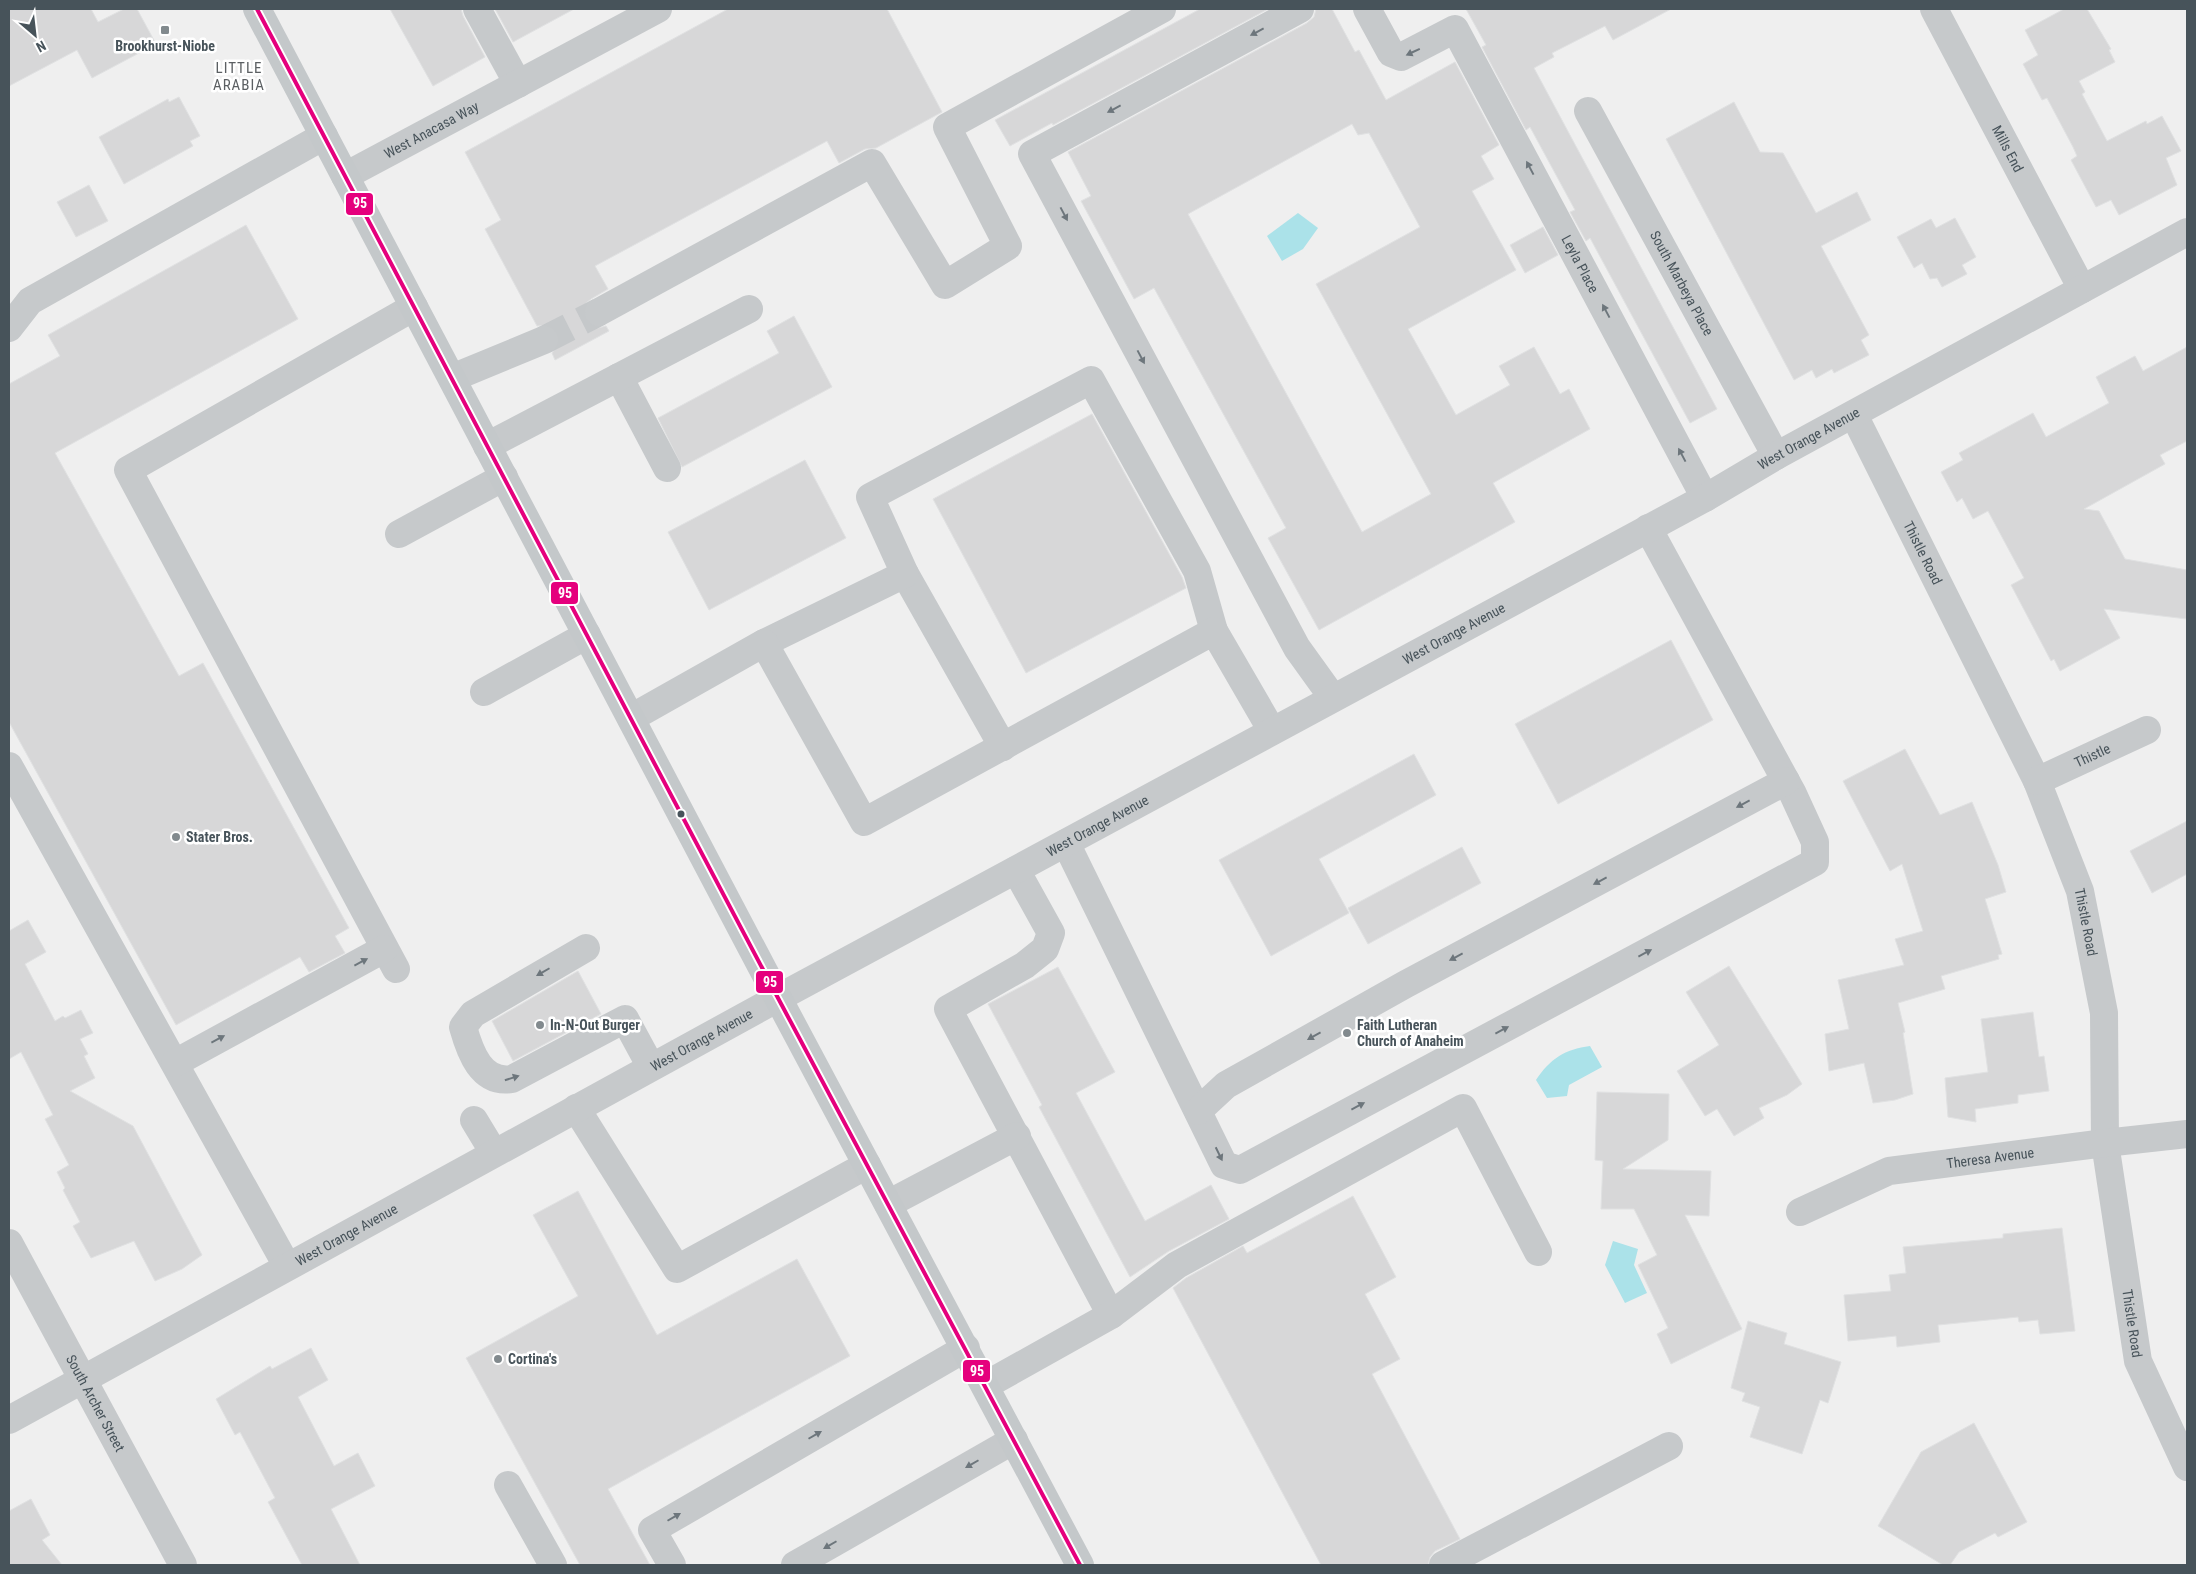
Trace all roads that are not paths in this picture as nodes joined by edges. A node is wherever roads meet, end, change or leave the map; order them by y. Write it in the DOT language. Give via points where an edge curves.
graph roads {
  1 [pos="257,9"];
  2 [pos="477,9"];
  3 [pos="658,9"];
  4 [pos="1162,9"];
  5 [pos="1300,9"];
  6 [pos="1367,9"];
  7 [pos="1934,9"];
  8 [pos="518,84"];
  9 [pos="1588,111"];
  10 [pos="324,136"];
  11 [pos="346,176"];
  12 [pos="2187,232"];
  13 [pos="2082,289"];
  14 [pos="414,306"];
  15 [pos="750,309"];
  16 [pos="599,312"];
  17 [pos="9,328"];
  18 [pos="544,340"];
  19 [pos="619,377"];
  20 [pos="452,378"];
  21 [pos="1854,414"];
  22 [pos="487,446"];
  23 [pos="1776,456"];
  24 [pos="667,468"];
  25 [pos="504,477"];
  26 [pos="1705,498"];
  27 [pos="1648,528"];
  28 [pos="399,534"];
  29 [pos="905,574"];
  30 [pos="1214,631"];
  31 [pos="587,636"];
  32 [pos="764,643"];
  33 [pos="484,692"];
  34 [pos="1333,698"];
  35 [pos="631,718"];
  36 [pos="2147,730"];
  37 [pos="1272,731"];
  38 [pos="1003,747"];
  39 [pos="9,766"];
  40 [pos="1786,781"];
  41 [pos="2037,781"];
  42 [pos="1066,843"];
  43 [pos="1016,870"];
  44 [pos="586,948"];
  45 [pos="778,998"];
  46 [pos="175,1063"];
  47 [pos="651,1067"];
  48 [pos="576,1108"];
  49 [pos="1198,1110"];
  50 [pos="474,1120"];
  51 [pos="2187,1134"];
  52 [pos="1017,1136"];
  53 [pos="2105,1143"];
  54 [pos="494,1154"];
  55 [pos="867,1165"];
  56 [pos="888,1204"];
  57 [pos="1800,1212"];
  58 [pos="9,1243"];
  59 [pos="1538,1252"];
  60 [pos="287,1266"];
  61 [pos="1111,1315"];
  62 [pos="966,1348"];
  63 [pos="82,1379"];
  64 [pos="986,1385"];
  65 [pos="9,1420"];
  66 [pos="1014,1440"];
  67 [pos="1669,1446"];
  68 [pos="2187,1467"];
  69 [pos="508,1485"];
  70 [pos="1076,1564"];
  71 [pos="183,1565"];
  72 [pos="553,1565"];
  73 [pos="672,1565"];
  74 [pos="796,1565"];
  75 [pos="1443,1565"];
  1 -- 10 [label="main road"];
  2 -- 8 [label="street"];
  3 -- 8 [label="street, West Anacasa Way"];
  4 -- 16 [label="street" via="947,128 1008,246 945,285 872,163"];
  5 -- 34 [label="street, one-way" via="1032,154 1297,648"];
  26 -- 6 [label="street, Leyla Place, one-way" via="1455,29 1401,57 1391,53"];
  7 -- 13 [label="street, Mills End"];
  8 -- 11 [label="street, West Anacasa Way"];
  9 -- 23 [label="street, South Marbeya Place"];
  10 -- 11 [label="main road"];
  10 -- 17 [label="street" via="30,300"];
  11 -- 14 [label="main road"];
  12 -- 13 [label="street, West Orange Avenue"];
  13 -- 21 [label="street, West Orange Avenue"];
  14 -- 20 [label="main road"];
  46 -- 14 [label="street, one-way" via="390,959 128,470"];
  15 -- 19 [label="street"];
  18 -- 20 [label="street"];
  19 -- 22 [label="street"];
  19 -- 24 [label="street"];
  20 -- 22 [label="main road"];
  21 -- 23 [label="street, West Orange Avenue"];
  21 -- 41 [label="street, Thistle Road"];
  22 -- 25 [label="main road"];
  23 -- 26 [label="street, West Orange Avenue"];
  25 -- 28 [label="street"];
  25 -- 31 [label="main road"];
  26 -- 27 [label="street, West Orange Avenue"];
  27 -- 34 [label="street, West Orange Avenue"];
  27 -- 40 [label="street"];
  29 -- 30 [label="street" via="870,497 1091,380 1197,570"];
  29 -- 32 [label="street"];
  29 -- 38 [label="street"];
  30 -- 37 [label="street"];
  30 -- 38 [label="street"];
  31 -- 33 [label="street"];
  31 -- 35 [label="main road"];
  32 -- 35 [label="street"];
  32 -- 38 [label="street" via="864,822"];
  34 -- 37 [label="street, West Orange Avenue"];
  35 -- 45 [label="main road"];
  36 -- 41 [label="street, Thistle"];
  37 -- 42 [label="street, West Orange Avenue"];
  39 -- 46 [label="street"];
  40 -- 49 [label="street, one-way" via="1234,1080"];
  49 -- 40 [label="street, one-way" via="1224,1165 1240,1170 1815,862 1815,842"];
  41 -- 53 [label="street, Thistle Road" via="2080,890 2104,1013"];
  42 -- 43 [label="street, West Orange Avenue"];
  42 -- 49 [label="street"];
  43 -- 45 [label="street, West Orange Avenue"];
  43 -- 52 [label="street" via="1051,933 1045,949 1025,965 948,1009"];
  44 -- 47 [label="street, one-way" via="473,1014 462,1027 472,1056 492,1078 512,1079 625,1019"];
  45 -- 47 [label="street, West Orange Avenue"];
  45 -- 55 [label="main road"];
  46 -- 60 [label="street"];
  47 -- 48 [label="street, West Orange Avenue"];
  48 -- 54 [label="street, West Orange Avenue"];
  48 -- 55 [label="street" via="677,1269"];
  50 -- 54 [label="street"];
  51 -- 53 [label="street, Theresa Avenue"];
  52 -- 56 [label="street"];
  52 -- 61 [label="street"];
  53 -- 57 [label="street, Theresa Avenue" via="1890,1172"];
  53 -- 68 [label="street, Thistle Road" via="2138,1361"];
  54 -- 60 [label="street, West Orange Avenue"];
  55 -- 56 [label="main road"];
  56 -- 62 [label="main road"];
  58 -- 63 [label="street, South Archer Street"];
  59 -- 61 [label="street" via="1463,1108 1177,1265"];
  60 -- 63 [label="street, West Orange Avenue"];
  61 -- 64 [label="street"];
  62 -- 64 [label="main road"];
  73 -- 62 [label="street, one-way" via="652,1530"];
  63 -- 65 [label="street, West Orange Avenue"];
  63 -- 71 [label="street, South Archer Street"];
  64 -- 66 [label="main road"];
  66 -- 70 [label="main road"];
  66 -- 74 [label="street, one-way"];
  67 -- 75 [label="street"];
  69 -- 72 [label="street"];
}
